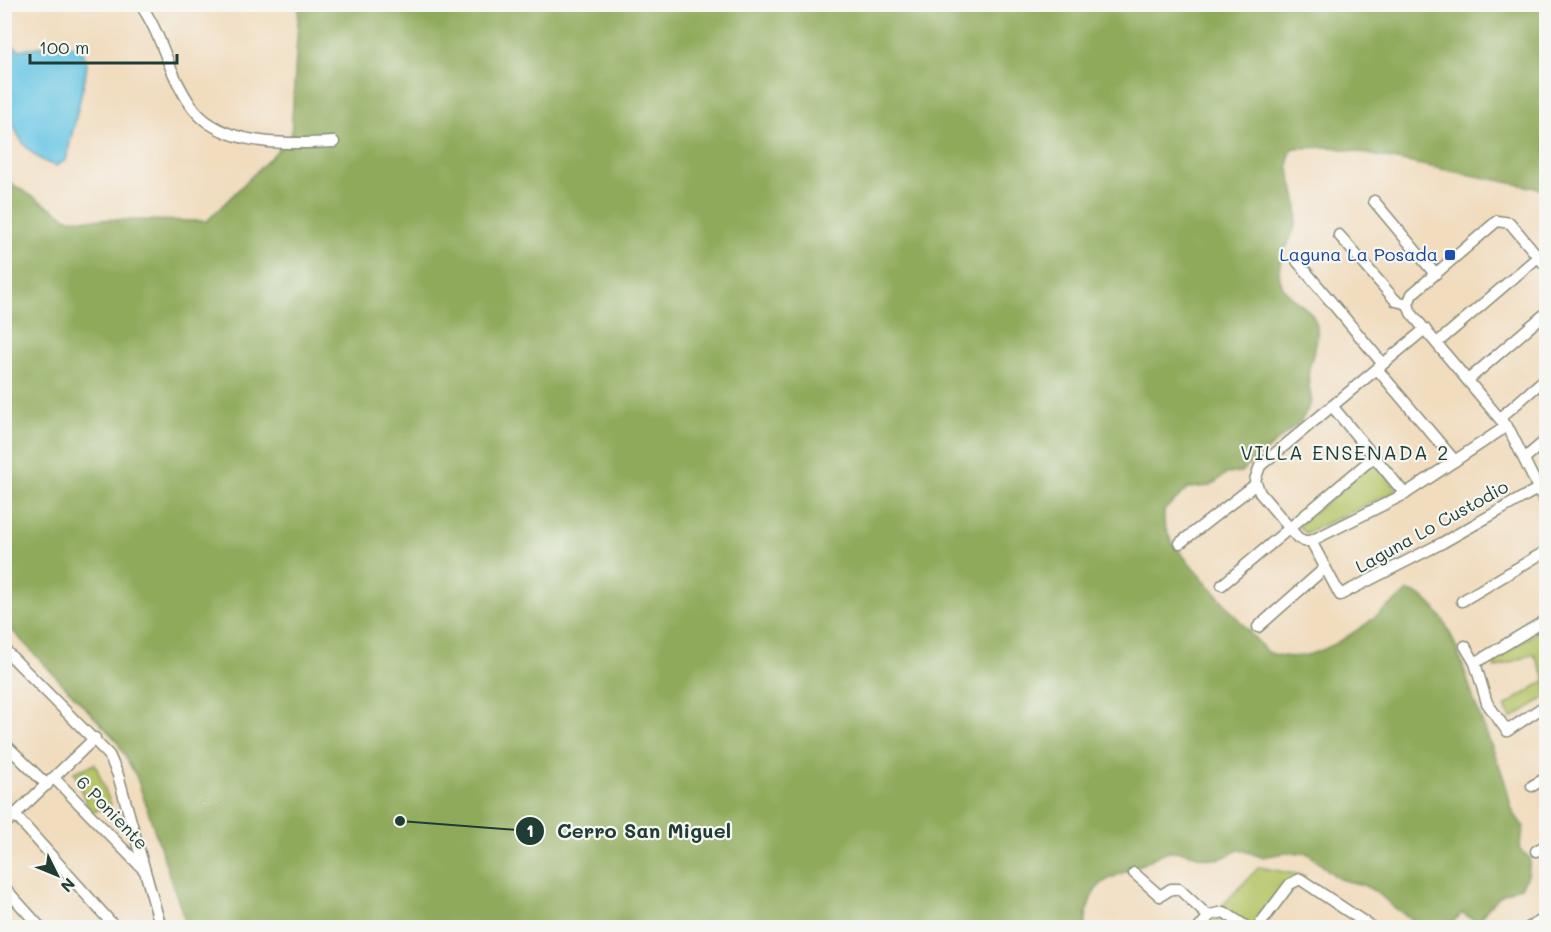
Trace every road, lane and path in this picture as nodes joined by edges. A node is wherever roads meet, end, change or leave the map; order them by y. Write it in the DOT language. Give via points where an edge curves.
graph roads {
  1 [pos="140,4"];
  2 [pos="334,142"];
  3 [pos="1374,201"];
  4 [pos="1339,235"];
  5 [pos="1538,257"];
  6 [pos="1297,261"];
  7 [pos="1546,267"];
  8 [pos="1435,274"];
  9 [pos="1408,304"];
  10 [pos="1546,313"];
  11 [pos="1425,329"];
  12 [pos="1437,343"];
  13 [pos="1380,366"];
  14 [pos="1546,378"];
  15 [pos="1468,380"];
  16 [pos="1332,406"];
  17 [pos="1503,422"];
  18 [pos="1546,440"];
  19 [pos="1374,457"];
  20 [pos="1525,458"];
  21 [pos="1455,461"];
  22 [pos="1256,484"];
  23 [pos="1539,488"];
  24 [pos="1405,494"];
  25 [pos="1546,504"];
  26 [pos="1290,528"];
  27 [pos="1311,541"];
  28 [pos="1180,543"];
  29 [pos="1546,551"];
  30 [pos="1325,568"];
  31 [pos="1222,585"];
  32 [pos="1462,601"];
  33 [pos="1546,620"];
  34 [pos="1258,627"];
  35 [pos="1466,646"];
  36 [pos="4,649"];
  37 [pos="1475,663"];
  38 [pos="1546,705"];
  39 [pos="95,738"];
  40 [pos="4,743"];
  41 [pos="1546,778"];
  42 [pos="50,781"];
  43 [pos="1532,786"];
  44 [pos="15,815"];
  45 [pos="5,823"];
  46 [pos="1546,845"];
  47 [pos="1536,851"];
  48 [pos="146,872"];
  49 [pos="1134,873"];
  50 [pos="4,887"];
  51 [pos="1209,916"];
  52 [pos="1546,920"];
  53 [pos="41,927"];
  54 [pos="116,927"];
  55 [pos="161,927"];
  56 [pos="1199,927"];
  57 [pos="1248,927"];
  58 [pos="1257,927"];
  59 [pos="1373,927"];
  60 [pos="1528,927"];
  1 -- 2 [label="street" via="185,96 209,123 243,137"];
  3 -- 8 [label="street"];
  4 -- 9 [label="street" via="1396,301"];
  5 -- 7 [label="street"];
  5 -- 8 [label="street" via="1512,226 1504,220 1497,221"];
  5 -- 12 [label="street"];
  6 -- 13 [label="street"];
  8 -- 9 [label="street" via="1412,294"];
  9 -- 11 [label="street"];
  10 -- 15 [label="street"];
  11 -- 12 [label="street"];
  11 -- 13 [label="street"];
  12 -- 15 [label="street"];
  13 -- 16 [label="street"];
  13 -- 21 [label="street"];
  14 -- 17 [label="street"];
  15 -- 17 [label="street"];
  16 -- 19 [label="street"];
  16 -- 22 [label="street" via="1260,466"];
  17 -- 20 [label="street"];
  17 -- 21 [label="street"];
  18 -- 20 [label="street"];
  19 -- 24 [label="street"];
  19 -- 26 [label="street"];
  20 -- 23 [label="street"];
  21 -- 24 [label="street"];
  22 -- 26 [label="street"];
  22 -- 28 [label="street"];
  23 -- 25 [label="street"];
  23 -- 30 [label="street, Laguna Lo Custodio" via="1340,595"];
  24 -- 27 [label="street"];
  26 -- 27 [label="street" via="1301,540"];
  26 -- 31 [label="street"];
  27 -- 30 [label="street"];
  29 -- 32 [label="street"];
  30 -- 34 [label="street"];
  33 -- 37 [label="street"];
  35 -- 37 [label="street"];
  36 -- 39 [label="street"];
  37 -- 38 [label="street" via="1487,703 1508,731"];
  39 -- 42 [label="street"];
  39 -- 48 [label="street" via="114,765"];
  40 -- 42 [label="street, 6 Poniente"];
  41 -- 43 [label="street"];
  42 -- 44 [label="street"];
  42 -- 48 [label="street, 6 Poniente"];
  44 -- 45 [label="street"];
  44 -- 54 [label="street"];
  46 -- 47 [label="street"];
  48 -- 55 [label="street"];
  49 -- 51 [label="street" via="1160,896 1174,888 1181,890"];
  50 -- 53 [label="street"];
  51 -- 56 [label="street"];
  51 -- 57 [label="street" via="1228,913"];
  52 -- 60 [label="street"];
  58 -- 59 [label="street" via="1297,879"];
}
